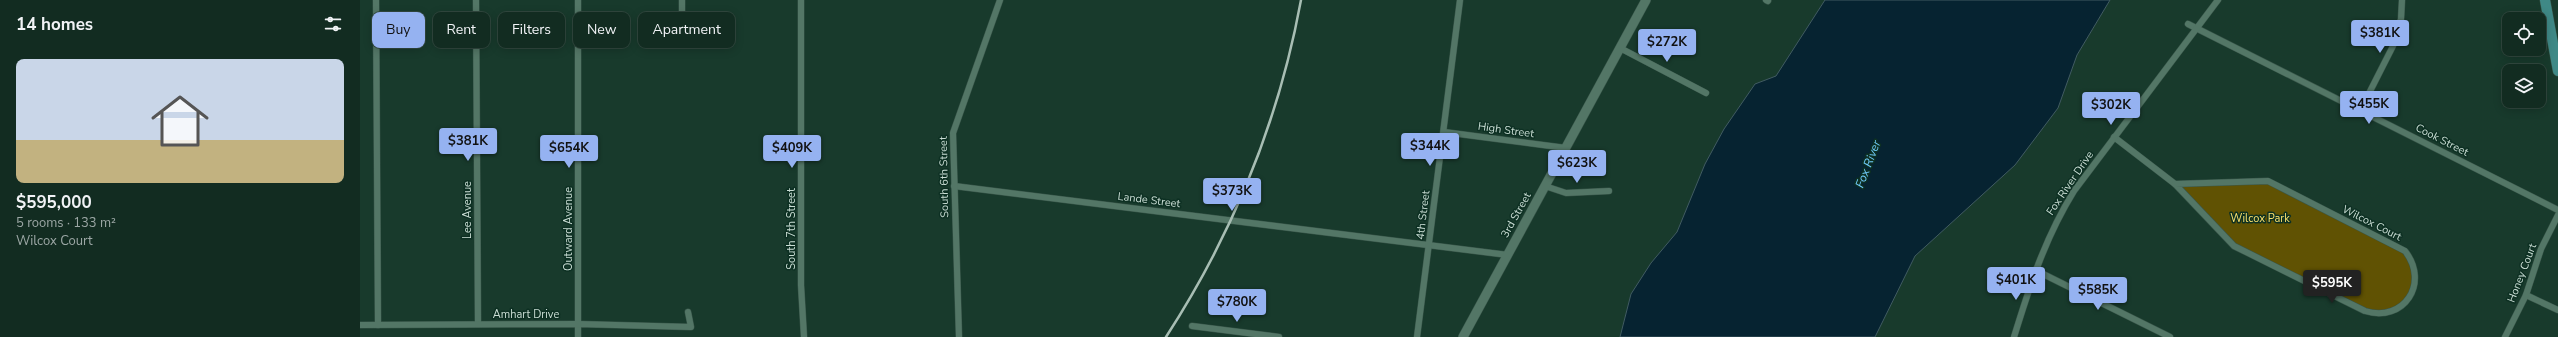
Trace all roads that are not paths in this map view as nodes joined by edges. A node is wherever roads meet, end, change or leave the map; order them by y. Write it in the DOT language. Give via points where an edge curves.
graph roads {
  1 [pos="376,0"];
  2 [pos="476,0"];
  3 [pos="578,0"];
  4 [pos="682,0"];
  5 [pos="801,0"];
  6 [pos="1000,0"];
  7 [pos="1460,0"];
  8 [pos="1646,0"];
  9 [pos="2218,0"];
  10 [pos="2402,0"];
  11 [pos="2545,0"];
  12 [pos="682,10"];
  13 [pos="2188,24"];
  14 [pos="2197,29"];
  15 [pos="1620,48"];
  16 [pos="2558,71"];
  17 [pos="1706,93"];
  18 [pos="2360,111"];
  19 [pos="1444,132"];
  20 [pos="2114,137"];
  21 [pos="1566,148"];
  22 [pos="2175,184"];
  23 [pos="954,186"];
  24 [pos="1546,186"];
  25 [pos="1609,190"];
  26 [pos="2558,210"];
  27 [pos="2558,215"];
  28 [pos="1429,245"];
  29 [pos="1508,255"];
  30 [pos="2035,270"];
  31 [pos="2526,295"];
  32 [pos="2558,310"];
  33 [pos="688,312"];
  34 [pos="478,324"];
  35 [pos="578,324"];
  36 [pos="360,325"];
  37 [pos="378,325"];
  38 [pos="1192,326"];
  39 [pos="578,337"];
  40 [pos="804,337"];
  41 [pos="959,337"];
  42 [pos="1279,337"];
  43 [pos="1417,337"];
  44 [pos="1463,337"];
  45 [pos="2014,337"];
  46 [pos="2170,337"];
  47 [pos="2505,337"];
  1 -- 37 [label="street"];
  2 -- 34 [label="street, Lee Avenue"];
  3 -- 35 [label="street, Outward Avenue"];
  4 -- 12 [label="street"];
  5 -- 40 [label="street, South 7th Street" via="801,285"];
  6 -- 23 [label="street, South 6th Street" via="953,133"];
  7 -- 19 [label="street, 4th Street"];
  8 -- 15 [label="main road, 3rd Street"];
  9 -- 14 [label="street, Fox River Drive"];
  10 -- 18 [label="street" via="2401,19 2393,46"];
  11 -- 16 [label="main road"];
  13 -- 14 [label="street, Cook Street"];
  14 -- 18 [label="street, Cook Street"];
  14 -- 20 [label="street, Fox River Drive"];
  15 -- 17 [label="street"];
  15 -- 21 [label="main road, 3rd Street"];
  18 -- 26 [label="street, Cook Street"];
  19 -- 21 [label="street, High Street"];
  19 -- 28 [label="street, 4th Street"];
  20 -- 22 [label="street, Wilcox Court"];
  20 -- 30 [label="street, Fox River Drive" via="2074,191 2055,222"];
  21 -- 24 [label="main road, 3rd Street"];
  22 -- 22 [label="street, Wilcox Court" via="2234,246 2365,311 2379,314 2389,312 2404,303 2412,293 2415,279 2413,264 2405,251 2268,181"];
  23 -- 28 [label="street, Lande Street"];
  23 -- 41 [label="street, South 6th Street"];
  24 -- 25 [label="street" via="1562,193 1598,193"];
  24 -- 29 [label="main road, 3rd Street"];
  27 -- 31 [label="street, Honey Court" via="2541,249"];
  28 -- 29 [label="street, Lande Street"];
  28 -- 43 [label="street, 4th Street"];
  29 -- 44 [label="main road, 3rd Street"];
  30 -- 45 [label="street, Fox River Drive"];
  30 -- 46 [label="street"];
  31 -- 32 [label="street"];
  31 -- 47 [label="street, Honey Court"];
  33 -- 35 [label="street, Amhart Drive" via="691,328"];
  34 -- 35 [label="street, Amhart Drive"];
  34 -- 37 [label="street, Amhart Drive"];
  35 -- 39 [label="street, Outward Avenue"];
  36 -- 37 [label="street, Amhart Drive"];
  38 -- 42 [label="street"];
}
